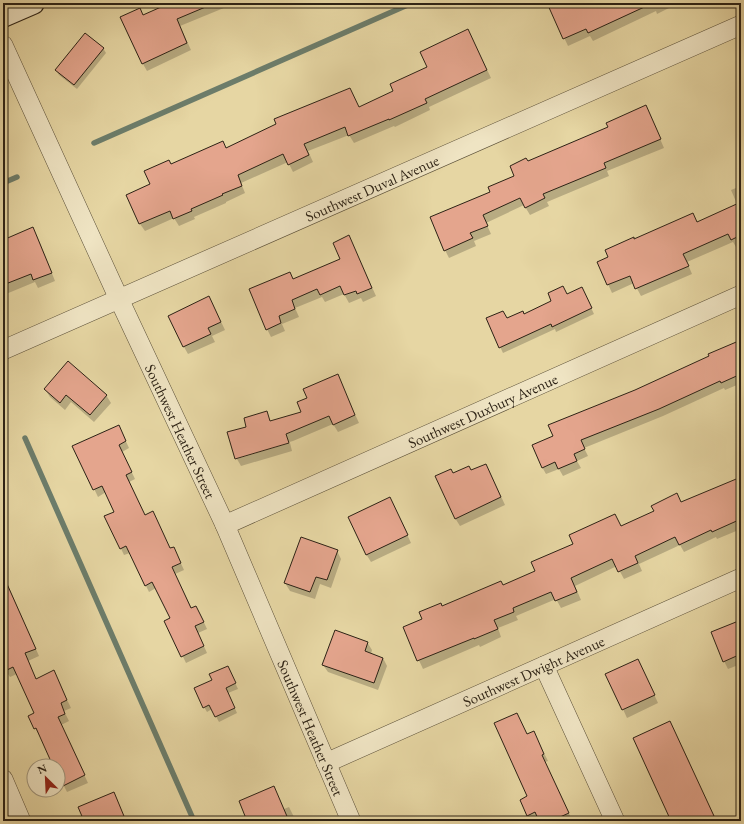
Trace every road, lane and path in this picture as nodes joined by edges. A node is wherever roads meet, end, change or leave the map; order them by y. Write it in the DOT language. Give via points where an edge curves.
graph roads {
  1 [pos="33,3"];
  2 [pos="3,16"];
  3 [pos="741,25"];
  4 [pos="3,45"];
  5 [pos="741,295"];
  6 [pos="119,299"];
  7 [pos="3,350"];
  8 [pos="225,525"];
  9 [pos="741,578"];
  10 [pos="544,666"];
  11 [pos="326,763"];
  12 [pos="3,778"];
  13 [pos="21,821"];
  14 [pos="351,821"];
  15 [pos="615,821"];
  1 -- 2 [label="street"];
  3 -- 6 [label="street, Southwest Duval Avenue"];
  4 -- 6 [label="street, Southwest Heather Street"];
  5 -- 8 [label="street, Southwest Duxbury Avenue"];
  6 -- 7 [label="street, Southwest Duval Avenue"];
  6 -- 8 [label="street, Southwest Heather Street"];
  8 -- 11 [label="street, Southwest Heather Street"];
  9 -- 10 [label="street, Southwest Dwight Avenue"];
  10 -- 11 [label="street, Southwest Dwight Avenue"];
  10 -- 15 [label="street"];
  11 -- 14 [label="street, Southwest Heather Street"];
  12 -- 13 [label="street"];
}
